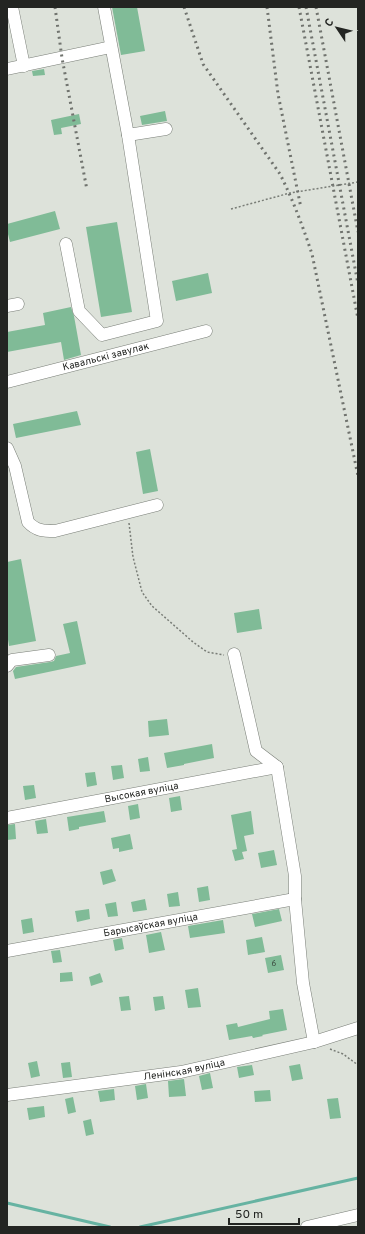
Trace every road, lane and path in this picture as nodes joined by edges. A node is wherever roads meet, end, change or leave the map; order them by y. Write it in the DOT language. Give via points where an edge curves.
graph roads {
  1 [pos="12,7"];
  2 [pos="104,7"];
  3 [pos="111,47"];
  4 [pos="24,66"];
  5 [pos="7,69"];
  6 [pos="166,129"];
  7 [pos="128,134"];
  8 [pos="358,182"];
  9 [pos="232,209"];
  10 [pos="66,244"];
  11 [pos="206,331"];
  12 [pos="7,382"];
  13 [pos="7,448"];
  14 [pos="157,505"];
  15 [pos="128,512"];
  16 [pos="49,655"];
  17 [pos="235,656"];
  18 [pos="7,666"];
  19 [pos="277,767"];
  20 [pos="7,818"];
  21 [pos="295,899"];
  22 [pos="7,952"];
  23 [pos="358,1028"];
  24 [pos="314,1042"];
  25 [pos="358,1065"];
  26 [pos="7,1095"];
  27 [pos="358,1215"];
  28 [pos="307,1227"];
  1 -- 4 [label="street"];
  2 -- 3 [label="street"];
  3 -- 4 [label="street"];
  3 -- 7 [label="street"];
  4 -- 5 [label="street"];
  6 -- 7 [label="street"];
  7 -- 10 [label="street" via="157,321 102,335 79,311"];
  8 -- 9 [label="path" via="290,193"];
  11 -- 12 [label="street, Кавальскі завулак"];
  13 -- 15 [label="street" via="15,466 28,522 33,528 55,531"];
  14 -- 15 [label="street"];
  15 -- 17 [label="path" via="133,557 142,592 152,606 207,652"];
  16 -- 18 [label="street" via="12,660"];
  17 -- 19 [label="street" via="256,751"];
  19 -- 20 [label="street, Высокая вуліца"];
  19 -- 21 [label="street" via="295,876"];
  21 -- 22 [label="street, Барысаўская вуліца"];
  21 -- 24 [label="street" via="303,983"];
  23 -- 24 [label="street, Ленінская вуліца"];
  24 -- 25 [label="path" via="343,1054"];
  24 -- 26 [label="street, Ленінская вуліца" via="182,1072"];
  27 -- 28 [label="street"];
}
